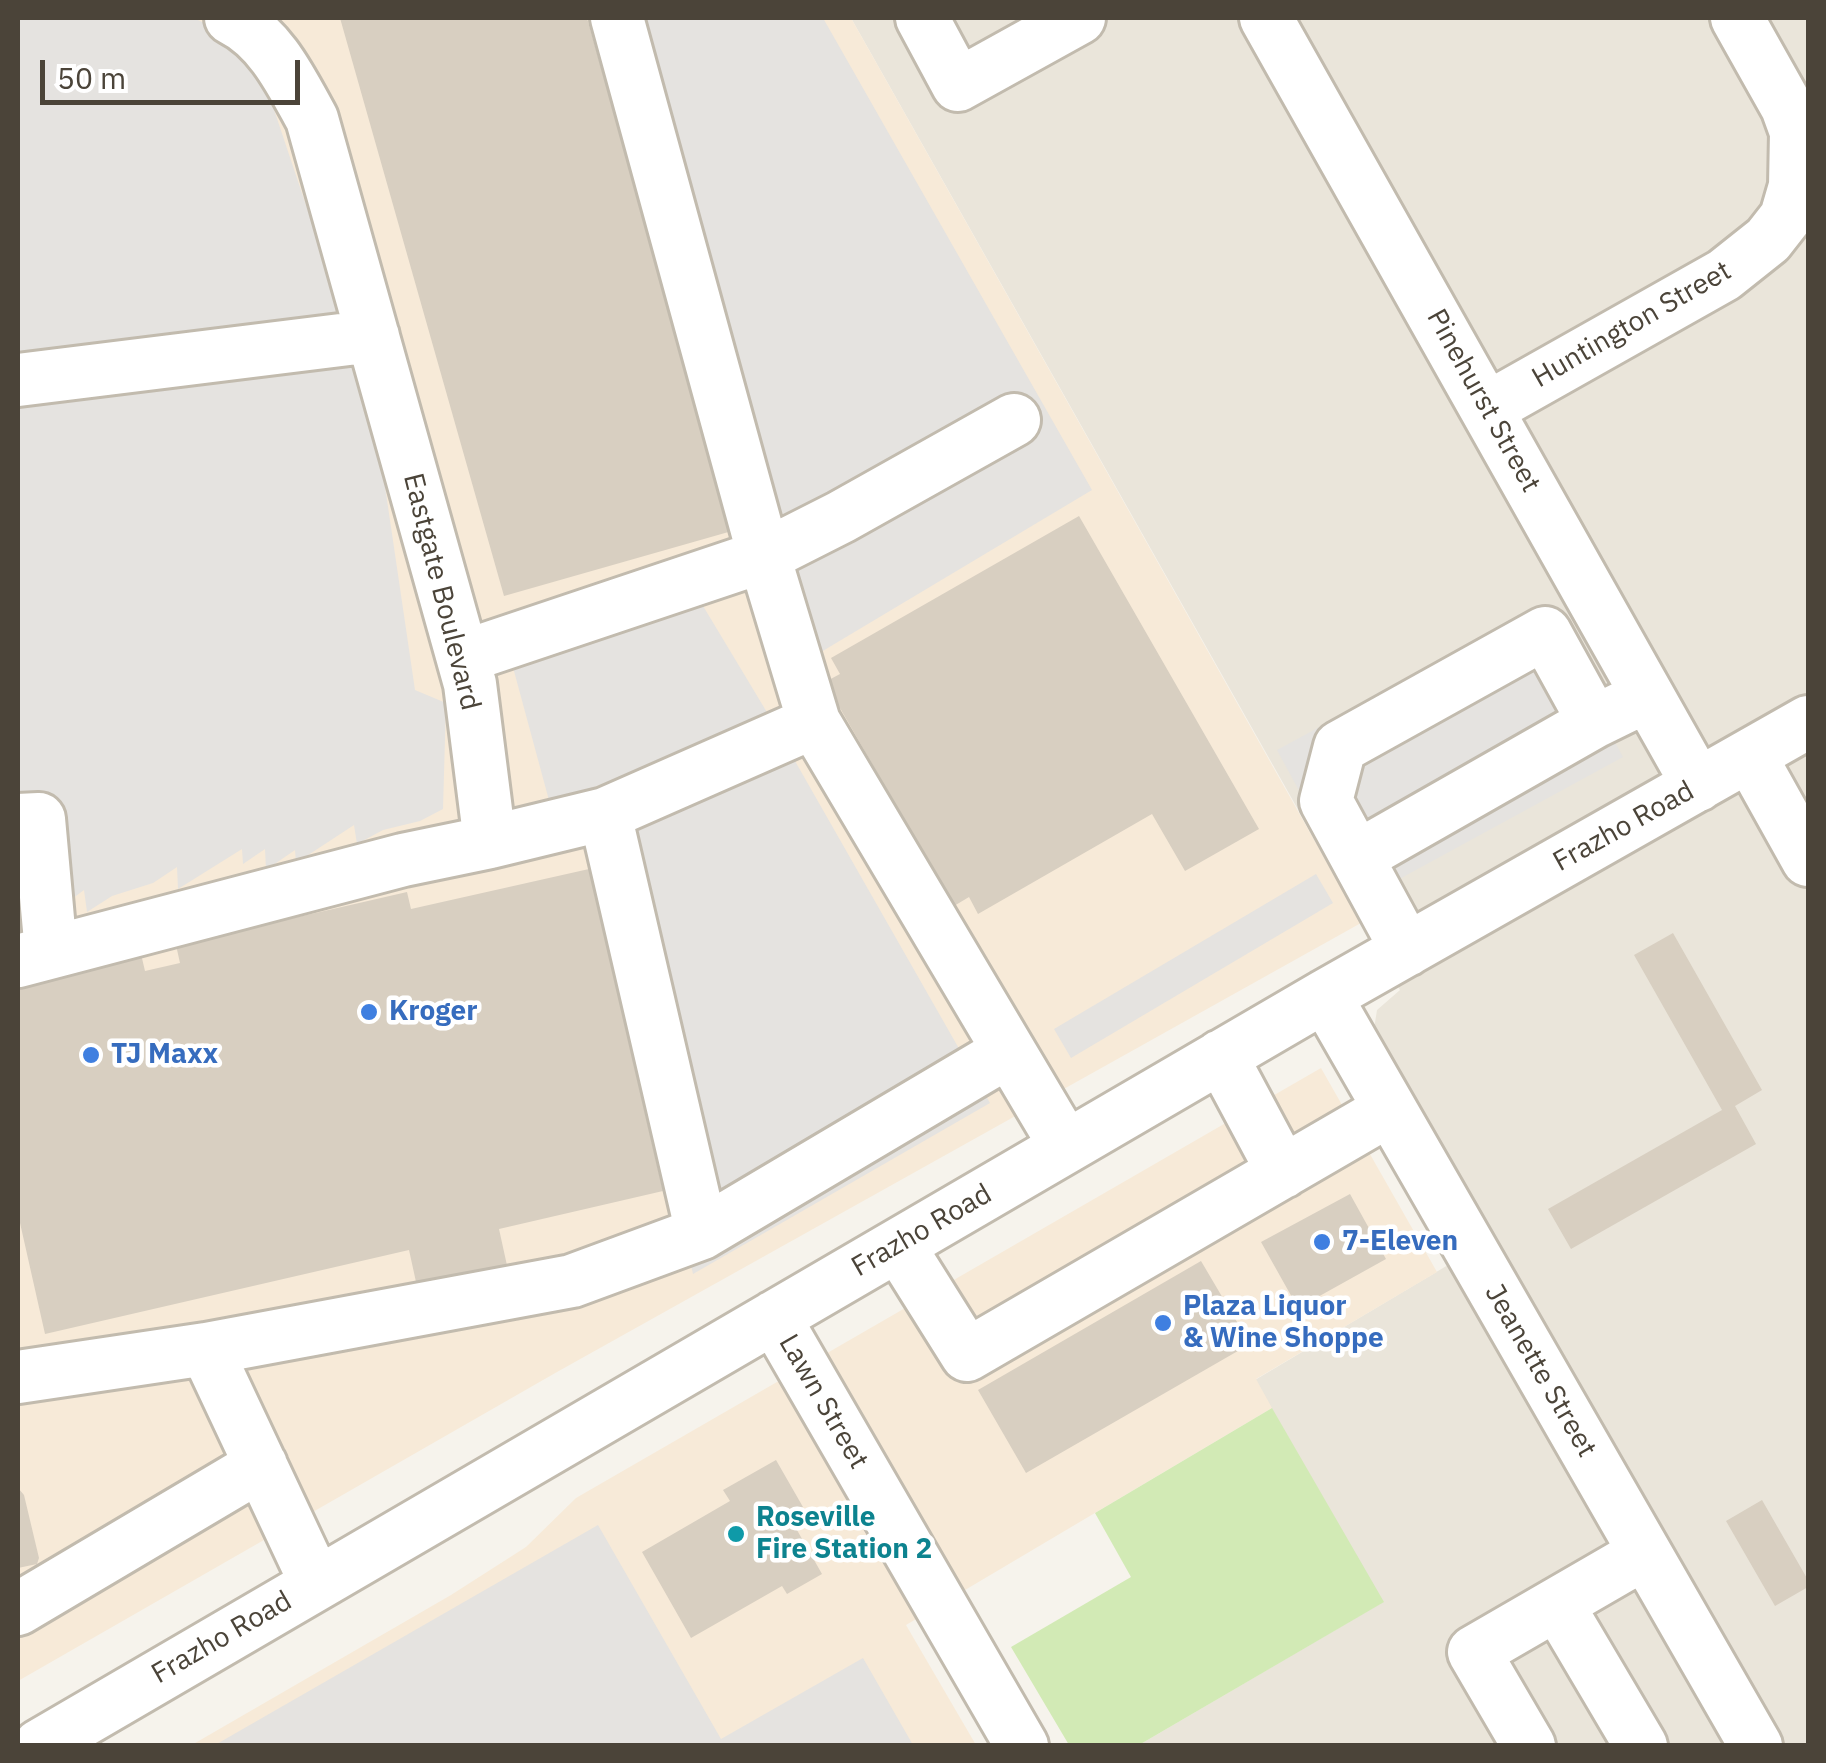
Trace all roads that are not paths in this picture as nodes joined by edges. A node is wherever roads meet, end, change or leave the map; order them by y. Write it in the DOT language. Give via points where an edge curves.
graph roads {
  1 [pos="231,18"];
  2 [pos="617,18"];
  3 [pos="922,18"];
  4 [pos="1080,18"];
  5 [pos="1266,18"];
  6 [pos="1737,18"];
  7 [pos="372,336"];
  8 [pos="18,380"];
  9 [pos="1488,408"];
  10 [pos="1014,420"];
  11 [pos="764,556"];
  12 [pos="463,657"];
  13 [pos="1647,696"];
  14 [pos="814,722"];
  15 [pos="1594,722"];
  16 [pos="1808,722"];
  17 [pos="1750,756"];
  18 [pos="1698,785"];
  19 [pos="605,814"];
  20 [pos="28,820"];
  21 [pos="490,842"];
  22 [pos="1357,857"];
  23 [pos="1808,860"];
  24 [pos="1407,950"];
  25 [pos="34,956"];
  26 [pos="1324,996"];
  27 [pos="1009,1051"];
  28 [pos="1222,1056"];
  29 [pos="1389,1110"];
  30 [pos="1066,1148"];
  31 [pos="1283,1172"];
  32 [pos="702,1233"];
  33 [pos="898,1245"];
  34 [pos="774,1318"];
  35 [pos="206,1349"];
  36 [pos="18,1377"];
  37 [pos="261,1466"];
  38 [pos="1645,1553"];
  39 [pos="316,1584"];
  40 [pos="1556,1604"];
  41 [pos="18,1609"];
  42 [pos="39,1746"];
  43 [pos="1022,1746"];
  44 [pos="1529,1746"];
  45 [pos="1641,1746"];
  46 [pos="1756,1746"];
  1 -- 7 [label="street, Eastgate Boulevard" via="281,64 312,119"];
  2 -- 11 [label="street"];
  3 -- 4 [label="street" via="958,84"];
  5 -- 9 [label="street, Pinehurst Street"];
  6 -- 9 [label="street, Huntington Street" via="1796,132 1795,186 1786,217 1724,275"];
  7 -- 8 [label="street"];
  7 -- 12 [label="street, Eastgate Boulevard"];
  9 -- 13 [label="street, Pinehurst Street"];
  10 -- 11 [label="street"];
  11 -- 12 [label="street"];
  11 -- 14 [label="street"];
  12 -- 21 [label="street, Eastgate Boulevard"];
  13 -- 15 [label="street"];
  13 -- 18 [label="street, Pinehurst Street"];
  14 -- 19 [label="street"];
  14 -- 27 [label="street"];
  15 -- 22 [label="street"];
  15 -- 22 [label="street" via="1545,632 1340,747 1326,800"];
  16 -- 17 [label="street, Frazho Road"];
  17 -- 18 [label="street, Frazho Road"];
  17 -- 23 [label="street"];
  18 -- 24 [label="street, Frazho Road"];
  19 -- 21 [label="street"];
  19 -- 32 [label="street"];
  20 -- 25 [label="street"];
  21 -- 25 [label="street"];
  22 -- 24 [label="street"];
  24 -- 26 [label="street, Frazho Road"];
  26 -- 28 [label="street, Frazho Road"];
  26 -- 29 [label="street, Jeanette Street"];
  27 -- 30 [label="street"];
  27 -- 32 [label="street"];
  28 -- 30 [label="street, Frazho Road"];
  28 -- 31 [label="street"];
  29 -- 31 [label="street"];
  29 -- 38 [label="street, Jeanette Street"];
  30 -- 33 [label="street, Frazho Road"];
  31 -- 33 [label="street" via="968,1355"];
  32 -- 35 [label="street" via="572,1281"];
  33 -- 34 [label="street, Frazho Road"];
  34 -- 39 [label="street, Frazho Road"];
  34 -- 43 [label="street, Lawn Street"];
  35 -- 36 [label="street"];
  35 -- 37 [label="street"];
  37 -- 39 [label="street"];
  37 -- 41 [label="street"];
  38 -- 40 [label="street"];
  38 -- 46 [label="street, Jeanette Street"];
  39 -- 42 [label="street, Frazho Road"];
  40 -- 44 [label="street" via="1474,1652"];
  40 -- 45 [label="street"];
}
